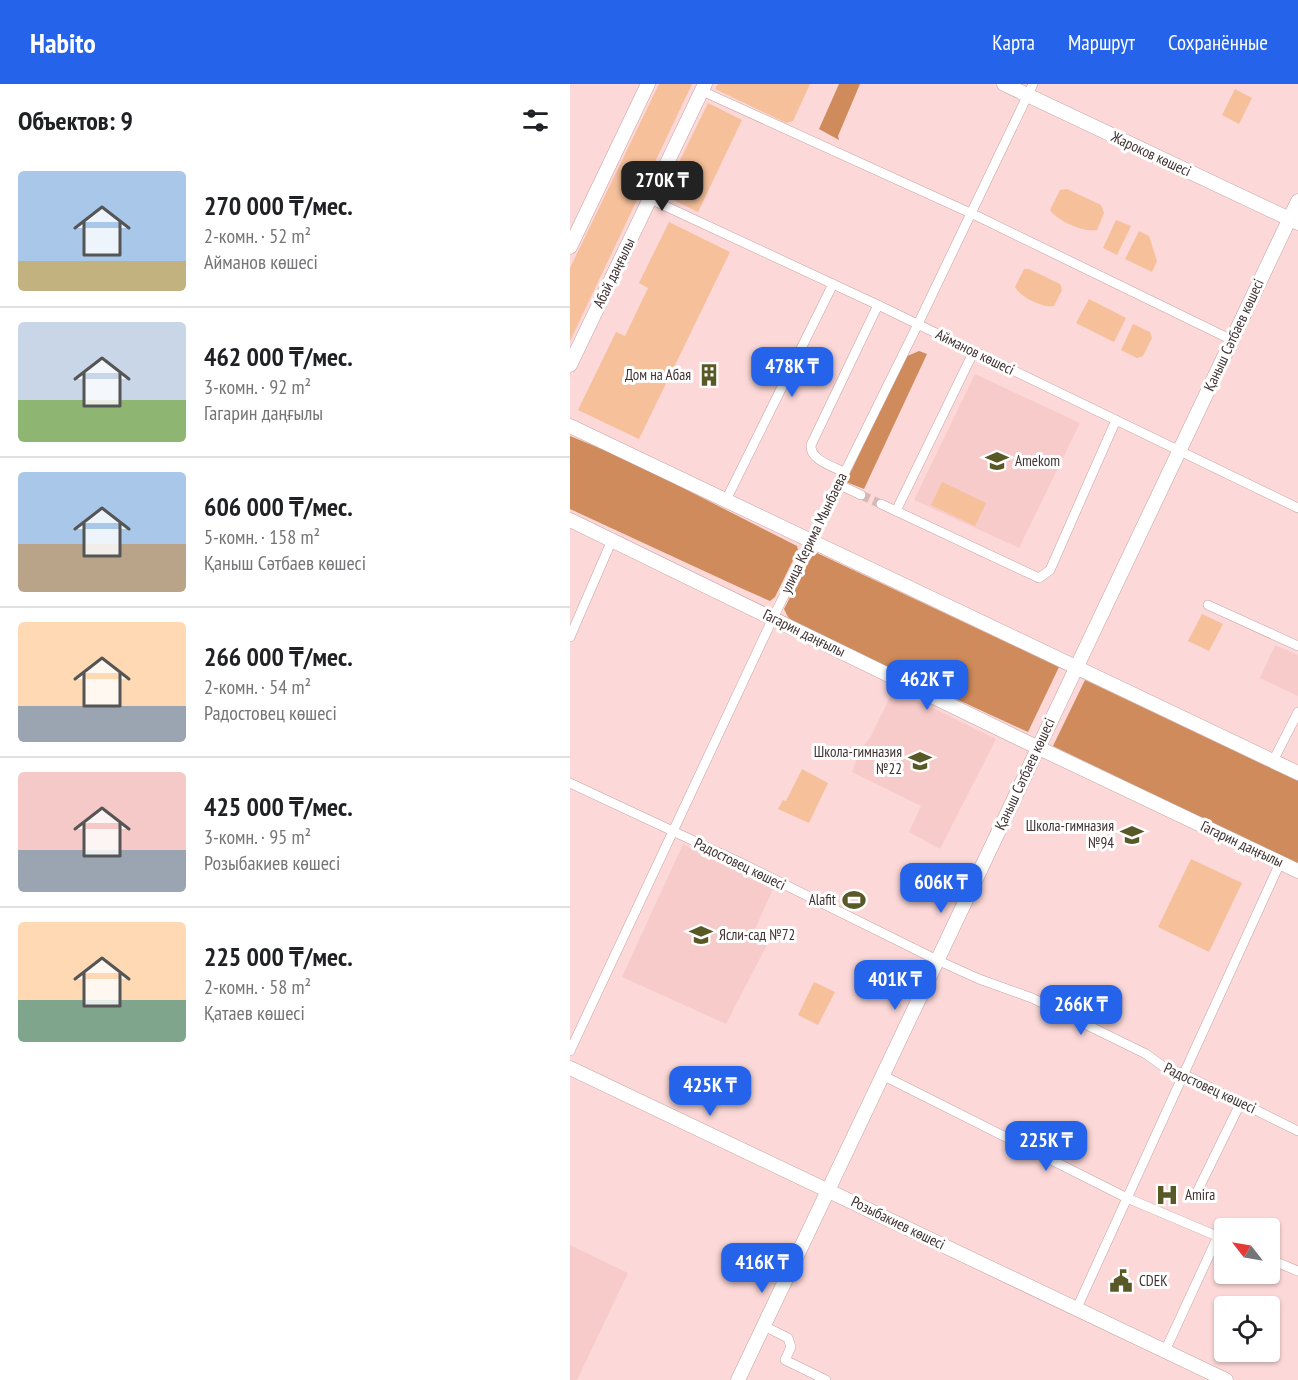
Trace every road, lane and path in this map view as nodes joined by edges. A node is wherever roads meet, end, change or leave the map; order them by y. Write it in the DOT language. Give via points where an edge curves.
graph roads {
  1 [pos="648,84"];
  2 [pos="1004,84"];
  3 [pos="704,87"];
  4 [pos="1030,90"];
  5 [pos="650,199"];
  6 [pos="1298,201"];
  7 [pos="971,213"];
  8 [pos="1294,221"];
  9 [pos="570,247"];
  10 [pos="833,284"];
  11 [pos="878,305"];
  12 [pos="918,324"];
  13 [pos="1232,340"];
  14 [pos="974,351"];
  15 [pos="570,365"];
  16 [pos="1116,420"];
  17 [pos="570,426"];
  18 [pos="1179,450"];
  19 [pos="844,472"];
  20 [pos="838,484"];
  21 [pos="861,495"];
  22 [pos="726,500"];
  23 [pos="881,504"];
  24 [pos="1298,508"];
  25 [pos="896,511"];
  26 [pos="570,520"];
  27 [pos="612,540"];
  28 [pos="810,542"];
  29 [pos="1208,605"];
  30 [pos="773,618"];
  31 [pos="570,637"];
  32 [pos="1298,645"];
  33 [pos="1076,667"];
  34 [pos="1298,712"];
  35 [pos="1038,747"];
  36 [pos="1273,761"];
  37 [pos="1298,773"];
  38 [pos="570,783"];
  39 [pos="674,832"];
  40 [pos="1280,862"];
  41 [pos="1298,871"];
  42 [pos="937,960"];
  43 [pos="570,1051"];
  44 [pos="570,1068"];
  45 [pos="1183,1074"];
  46 [pos="882,1076"];
  47 [pos="1241,1101"];
  48 [pos="1298,1131"];
  49 [pos="829,1190"];
  50 [pos="1198,1190"];
  51 [pos="1126,1198"];
  52 [pos="1214,1235"];
  53 [pos="1214,1252"];
  54 [pos="1280,1263"];
  55 [pos="1298,1271"];
  56 [pos="1076,1310"];
  57 [pos="764,1326"];
  58 [pos="1165,1351"];
  59 [pos="738,1380"];
  60 [pos="826,1380"];
  61 [pos="1226,1380"];
  1 -- 9 [label="main road"];
  2 -- 4 [label="main road, Жароков көшесі"];
  3 -- 5 [label="main road, Абай даңғылы"];
  3 -- 7 [label="street"];
  4 -- 7 [label="street, улица Керима Мынбаева"];
  4 -- 8 [label="main road, Жароков көшесі"];
  5 -- 10 [label="street, Айманов көшесі"];
  5 -- 15 [label="main road, Абай даңғылы"];
  6 -- 8 [label="main road, Қаныш Сәтбаев көшесі"];
  7 -- 12 [label="street, улица Керима Мынбаева"];
  7 -- 13 [label="street"];
  8 -- 13 [label="main road, Қаныш Сәтбаев көшесі"];
  10 -- 11 [label="street, Айманов көшесі"];
  10 -- 22 [label="street"];
  11 -- 12 [label="street, Айманов көшесі"];
  11 -- 19 [label="street" via="812,445 814,457"];
  12 -- 14 [label="street, Айманов көшесі"];
  12 -- 19 [label="street, улица Керима Мынбаева"];
  13 -- 18 [label="main road, Қаныш Сәтбаев көшесі"];
  14 -- 16 [label="street, Айманов көшесі"];
  14 -- 25 [label="street"];
  16 -- 18 [label="street, Айманов көшесі"];
  16 -- 25 [label="street" via="1050,570 1039,578"];
  17 -- 22 [label="main road"];
  18 -- 24 [label="street, Айманов көшесі"];
  18 -- 33 [label="main road, Қаныш Сәтбаев көшесі"];
  19 -- 20 [label="street, улица Керима Мынбаева"];
  20 -- 21 [label="street"];
  20 -- 28 [label="street, улица Керима Мынбаева"];
  22 -- 28 [label="main road"];
  23 -- 25 [label="street"];
  26 -- 27 [label="main road, Гагарин даңғылы"];
  27 -- 30 [label="main road, Гагарин даңғылы"];
  27 -- 31 [label="street"];
  28 -- 30 [label="street, улица Керима Мынбаева"];
  28 -- 33 [label="main road"];
  29 -- 32 [label="street"];
  30 -- 35 [label="main road, Гагарин даңғылы"];
  30 -- 39 [label="street, улица Керима Мынбаева"];
  33 -- 35 [label="main road, Қаныш Сәтбаев көшесі"];
  33 -- 36 [label="main road"];
  34 -- 36 [label="street"];
  35 -- 40 [label="main road, Гагарин даңғылы"];
  35 -- 42 [label="main road, Қаныш Сәтбаев көшесі"];
  36 -- 37 [label="main road"];
  38 -- 39 [label="street, Радостовец көшесі"];
  39 -- 42 [label="street, Радостовец көшесі"];
  39 -- 43 [label="street, улица Керима Мынбаева"];
  40 -- 41 [label="main road, Гагарин даңғылы"];
  40 -- 45 [label="street"];
  42 -- 45 [label="street, Радостовец көшесі" via="1032,998"];
  42 -- 46 [label="main road, Қаныш Сәтбаев көшесі"];
  44 -- 49 [label="main road, Розыбакиев көшесі"];
  45 -- 47 [label="street, Радостовец көшесі"];
  45 -- 51 [label="street"];
  46 -- 49 [label="main road, Қаныш Сәтбаев көшесі"];
  46 -- 51 [label="street"];
  47 -- 48 [label="street, Радостовец көшесі"];
  47 -- 50 [label="street"];
  49 -- 56 [label="main road, Розыбакиев көшесі"];
  49 -- 57 [label="main road, Қаныш Сәтбаев көшесі"];
  51 -- 52 [label="street"];
  51 -- 56 [label="street"];
  53 -- 58 [label="street"];
  54 -- 55 [label="street"];
  56 -- 58 [label="main road, Розыбакиев көшесі"];
  57 -- 59 [label="main road, Қаныш Сәтбаев көшесі"];
  57 -- 60 [label="street" via="788,1338 791,1347 785,1360"];
  58 -- 61 [label="main road, Розыбакиев көшесі"];
}
